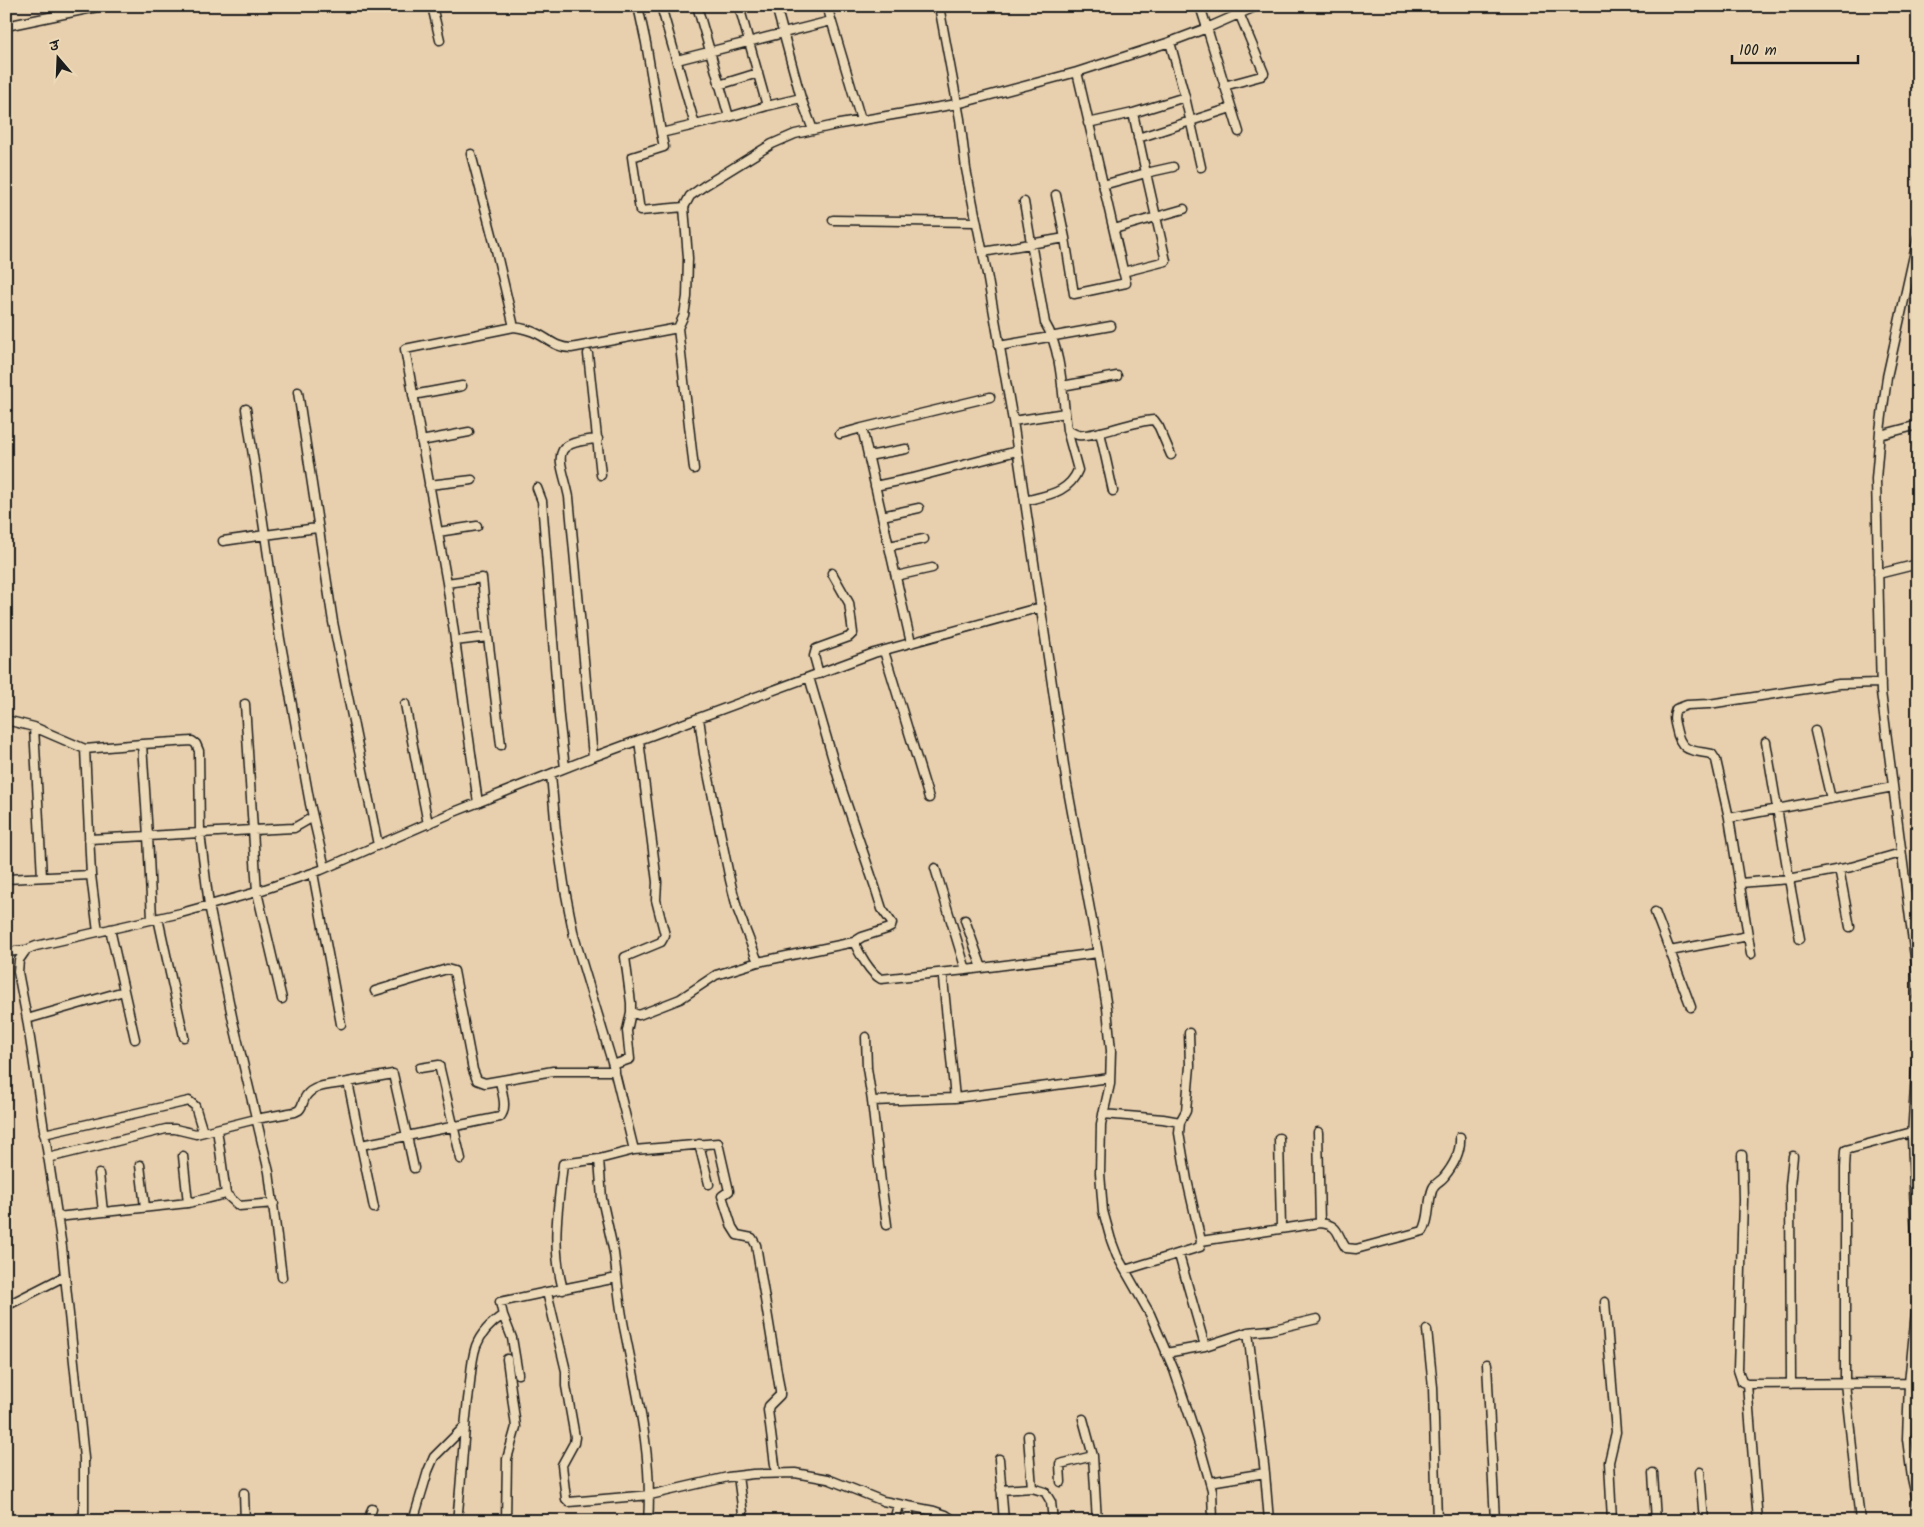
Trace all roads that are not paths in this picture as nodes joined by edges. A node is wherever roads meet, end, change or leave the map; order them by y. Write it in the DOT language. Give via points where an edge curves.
graph roads {
  1 [pos="102,6"];
  2 [pos="432,6"];
  3 [pos="638,6"];
  4 [pos="661,6"];
  5 [pos="697,6"];
  6 [pos="740,6"];
  7 [pos="776,6"];
  8 [pos="827,6"];
  9 [pos="939,6"];
  10 [pos="1200,6"];
  11 [pos="1257,6"];
  12 [pos="1239,14"];
  13 [pos="831,21"];
  14 [pos="6,26"];
  15 [pos="1207,28"];
  16 [pos="784,32"];
  17 [pos="440,40"];
  18 [pos="749,41"];
  19 [pos="1170,42"];
  20 [pos="710,52"];
  21 [pos="677,60"];
  22 [pos="1077,72"];
  23 [pos="758,73"];
  24 [pos="719,85"];
  25 [pos="1224,86"];
  26 [pos="1186,97"];
  27 [pos="801,98"];
  28 [pos="957,104"];
  29 [pos="767,106"];
  30 [pos="1231,108"];
  31 [pos="1133,112"];
  32 [pos="729,116"];
  33 [pos="861,120"];
  34 [pos="1191,121"];
  35 [pos="1088,123"];
  36 [pos="695,125"];
  37 [pos="813,130"];
  38 [pos="1238,132"];
  39 [pos="661,133"];
  40 [pos="1138,138"];
  41 [pos="471,154"];
  42 [pos="1173,167"];
  43 [pos="1201,167"];
  44 [pos="1146,173"];
  45 [pos="1104,185"];
  46 [pos="1056,195"];
  47 [pos="1024,202"];
  48 [pos="684,207"];
  49 [pos="1184,209"];
  50 [pos="1156,217"];
  51 [pos="833,220"];
  52 [pos="976,222"];
  53 [pos="1114,229"];
  54 [pos="1918,237"];
  55 [pos="1065,238"];
  56 [pos="1031,245"];
  57 [pos="983,252"];
  58 [pos="1123,272"];
  59 [pos="1111,326"];
  60 [pos="514,327"];
  61 [pos="678,328"];
  62 [pos="1052,335"];
  63 [pos="999,346"];
  64 [pos="588,354"];
  65 [pos="1117,376"];
  66 [pos="462,386"];
  67 [pos="1062,386"];
  68 [pos="298,392"];
  69 [pos="413,395"];
  70 [pos="990,397"];
  71 [pos="246,409"];
  72 [pos="1065,413"];
  73 [pos="1013,421"];
  74 [pos="1918,425"];
  75 [pos="862,428"];
  76 [pos="1066,430"];
  77 [pos="469,432"];
  78 [pos="1100,432"];
  79 [pos="840,434"];
  80 [pos="1880,435"];
  81 [pos="598,439"];
  82 [pos="421,441"];
  83 [pos="906,448"];
  84 [pos="1017,451"];
  85 [pos="1171,455"];
  86 [pos="868,456"];
  87 [pos="694,468"];
  88 [pos="602,475"];
  89 [pos="472,480"];
  90 [pos="429,485"];
  91 [pos="875,486"];
  92 [pos="537,488"];
  93 [pos="1113,491"];
  94 [pos="1025,501"];
  95 [pos="919,508"];
  96 [pos="882,516"];
  97 [pos="477,526"];
  98 [pos="318,528"];
  99 [pos="438,532"];
  100 [pos="265,535"];
  101 [pos="924,539"];
  102 [pos="224,541"];
  103 [pos="889,546"];
  104 [pos="1918,564"];
  105 [pos="932,568"];
  106 [pos="832,573"];
  107 [pos="1878,574"];
  108 [pos="896,576"];
  109 [pos="447,583"];
  110 [pos="1041,607"];
  111 [pos="488,637"];
  112 [pos="455,640"];
  113 [pos="911,643"];
  114 [pos="884,651"];
  115 [pos="819,674"];
  116 [pos="809,677"];
  117 [pos="1881,683"];
  118 [pos="245,704"];
  119 [pos="405,704"];
  120 [pos="699,718"];
  121 [pos="6,720"];
  122 [pos="34,726"];
  123 [pos="1814,731"];
  124 [pos="639,740"];
  125 [pos="1766,742"];
  126 [pos="142,744"];
  127 [pos="501,745"];
  128 [pos="85,748"];
  129 [pos="593,757"];
  130 [pos="565,768"];
  131 [pos="551,774"];
  132 [pos="1893,787"];
  133 [pos="929,798"];
  134 [pos="1831,799"];
  135 [pos="478,802"];
  136 [pos="1778,809"];
  137 [pos="313,817"];
  138 [pos="1729,818"];
  139 [pos="428,824"];
  140 [pos="253,830"];
  141 [pos="200,833"];
  142 [pos="148,836"];
  143 [pos="90,839"];
  144 [pos="378,846"];
  145 [pos="1901,853"];
  146 [pos="325,868"];
  147 [pos="935,868"];
  148 [pos="1839,869"];
  149 [pos="313,873"];
  150 [pos="91,875"];
  151 [pos="42,877"];
  152 [pos="6,879"];
  153 [pos="1789,879"];
  154 [pos="1740,883"];
  155 [pos="257,892"];
  156 [pos="209,905"];
  157 [pos="1655,912"];
  158 [pos="155,919"];
  159 [pos="965,920"];
  160 [pos="1850,927"];
  161 [pos="110,929"];
  162 [pos="98,932"];
  163 [pos="1748,936"];
  164 [pos="1800,939"];
  165 [pos="854,942"];
  166 [pos="26,950"];
  167 [pos="1670,951"];
  168 [pos="6,952"];
  169 [pos="1098,953"];
  170 [pos="1751,954"];
  171 [pos="758,962"];
  172 [pos="982,968"];
  173 [pos="966,970"];
  174 [pos="943,979"];
  175 [pos="124,991"];
  176 [pos="374,991"];
  177 [pos="1918,998"];
  178 [pos="282,999"];
  179 [pos="1691,1007"];
  180 [pos="630,1012"];
  181 [pos="28,1019"];
  182 [pos="341,1024"];
  183 [pos="1189,1033"];
  184 [pos="184,1037"];
  185 [pos="866,1037"];
  186 [pos="1918,1038"];
  187 [pos="135,1039"];
  188 [pos="420,1068"];
  189 [pos="614,1068"];
  190 [pos="1110,1078"];
  191 [pos="500,1081"];
  192 [pos="348,1082"];
  193 [pos="955,1098"];
  194 [pos="872,1101"];
  195 [pos="1103,1114"];
  196 [pos="256,1119"];
  197 [pos="1180,1122"];
  198 [pos="453,1127"];
  199 [pos="217,1129"];
  200 [pos="203,1132"];
  201 [pos="1318,1132"];
  202 [pos="1912,1132"];
  203 [pos="44,1134"];
  204 [pos="407,1136"];
  205 [pos="1460,1137"];
  206 [pos="1279,1138"];
  207 [pos="699,1144"];
  208 [pos="361,1145"];
  209 [pos="634,1150"];
  210 [pos="1742,1155"];
  211 [pos="183,1156"];
  212 [pos="1793,1156"];
  213 [pos="48,1158"];
  214 [pos="461,1159"];
  215 [pos="599,1159"];
  216 [pos="140,1165"];
  217 [pos="414,1168"];
  218 [pos="99,1174"];
  219 [pos="709,1184"];
  220 [pos="226,1194"];
  221 [pos="188,1203"];
  222 [pos="274,1203"];
  223 [pos="145,1207"];
  224 [pos="374,1208"];
  225 [pos="103,1212"];
  226 [pos="57,1217"];
  227 [pos="1320,1223"];
  228 [pos="887,1225"];
  229 [pos="1281,1228"];
  230 [pos="1201,1241"];
  231 [pos="1179,1255"];
  232 [pos="1125,1270"];
  233 [pos="65,1276"];
  234 [pos="282,1277"];
  235 [pos="616,1278"];
  236 [pos="563,1290"];
  237 [pos="547,1292"];
  238 [pos="1605,1302"];
  239 [pos="7,1305"];
  240 [pos="503,1316"];
  241 [pos="1317,1318"];
  242 [pos="1427,1330"];
  243 [pos="1248,1332"];
  244 [pos="1205,1346"];
  245 [pos="1166,1353"];
  246 [pos="1914,1359"];
  247 [pos="507,1360"];
  248 [pos="1487,1364"];
  249 [pos="518,1374"];
  250 [pos="1845,1383"];
  251 [pos="1909,1383"];
  252 [pos="1747,1384"];
  253 [pos="1791,1384"];
  254 [pos="1083,1419"];
  255 [pos="464,1428"];
  256 [pos="1028,1436"];
  257 [pos="1093,1456"];
  258 [pos="999,1459"];
  259 [pos="1700,1472"];
  260 [pos="776,1473"];
  261 [pos="1265,1473"];
  262 [pos="1654,1473"];
  263 [pos="738,1476"];
  264 [pos="1061,1482"];
  265 [pos="1210,1482"];
  266 [pos="1032,1488"];
  267 [pos="1002,1490"];
  268 [pos="244,1493"];
  269 [pos="650,1495"];
  270 [pos="898,1505"];
  271 [pos="907,1506"];
  272 [pos="1918,1506"];
  273 [pos="372,1509"];
  274 [pos="84,1518"];
  275 [pos="72,1521"];
  276 [pos="245,1521"];
  277 [pos="368,1521"];
  278 [pos="413,1521"];
  279 [pos="457,1521"];
  280 [pos="506,1521"];
  281 [pos="648,1521"];
  282 [pos="744,1521"];
  283 [pos="894,1521"];
  284 [pos="911,1521"];
  285 [pos="955,1521"];
  286 [pos="1004,1521"];
  287 [pos="1053,1521"];
  288 [pos="1097,1521"];
  289 [pos="1213,1521"];
  290 [pos="1269,1521"];
  291 [pos="1437,1521"];
  292 [pos="1495,1521"];
  293 [pos="1612,1521"];
  294 [pos="1656,1521"];
  295 [pos="1704,1521"];
  296 [pos="1758,1521"];
  297 [pos="1860,1521"];
  1 -- 14 [label="street"];
  2 -- 17 [label="street"];
  3 -- 39 [label="street"];
  4 -- 21 [label="street"];
  5 -- 20 [label="street"];
  6 -- 18 [label="street"];
  7 -- 16 [label="street"];
  8 -- 13 [label="street"];
  9 -- 28 [label="street"];
  10 -- 15 [label="street"];
  11 -- 12 [label="street"];
  12 -- 15 [label="street"];
  12 -- 25 [label="street" via="1264,72 1261,76"];
  13 -- 16 [label="street"];
  13 -- 33 [label="street"];
  15 -- 19 [label="street"];
  15 -- 25 [label="street"];
  16 -- 18 [label="street"];
  16 -- 27 [label="street"];
  18 -- 20 [label="street"];
  18 -- 23 [label="street"];
  19 -- 22 [label="street"];
  19 -- 26 [label="street"];
  20 -- 21 [label="street"];
  20 -- 24 [label="street"];
  21 -- 36 [label="street"];
  22 -- 28 [label="street"];
  22 -- 35 [label="street"];
  23 -- 24 [label="street"];
  23 -- 29 [label="street"];
  24 -- 32 [label="street"];
  25 -- 30 [label="street"];
  26 -- 31 [label="street"];
  26 -- 34 [label="street"];
  27 -- 29 [label="street"];
  27 -- 37 [label="street"];
  28 -- 33 [label="street"];
  28 -- 52 [label="street"];
  29 -- 32 [label="street"];
  30 -- 34 [label="street"];
  30 -- 38 [label="street"];
  31 -- 35 [label="street"];
  31 -- 40 [label="street"];
  32 -- 36 [label="street"];
  33 -- 37 [label="street"];
  34 -- 40 [label="street"];
  34 -- 43 [label="street"];
  35 -- 45 [label="street"];
  36 -- 39 [label="street"];
  37 -- 48 [label="street" via="795,134 765,149 690,196"];
  39 -- 48 [label="street" via="664,147 632,157 640,211"];
  40 -- 44 [label="street"];
  41 -- 60 [label="street"];
  42 -- 44 [label="street"];
  44 -- 45 [label="street"];
  44 -- 50 [label="street"];
  45 -- 53 [label="street"];
  46 -- 55 [label="street"];
  47 -- 56 [label="street"];
  48 -- 61 [label="street" via="687,297"];
  49 -- 50 [label="street"];
  50 -- 53 [label="street"];
  50 -- 58 [label="street" via="1166,261"];
  51 -- 52 [label="street"];
  52 -- 57 [label="street"];
  53 -- 58 [label="street"];
  54 -- 80 [label="street" via="1887,377"];
  55 -- 56 [label="street"];
  55 -- 58 [label="street" via="1074,294 1126,283"];
  56 -- 57 [label="street"];
  56 -- 62 [label="street" via="1045,323"];
  57 -- 63 [label="street"];
  59 -- 62 [label="street"];
  60 -- 61 [label="street" via="538,334 560,348"];
  60 -- 69 [label="street" via="405,349"];
  61 -- 87 [label="street"];
  62 -- 63 [label="street"];
  62 -- 67 [label="street"];
  63 -- 73 [label="street"];
  64 -- 81 [label="street"];
  65 -- 67 [label="street"];
  66 -- 69 [label="street"];
  67 -- 72 [label="street"];
  68 -- 98 [label="street"];
  69 -- 82 [label="street"];
  70 -- 75 [label="street"];
  71 -- 100 [label="street"];
  72 -- 73 [label="street"];
  72 -- 76 [label="street"];
  73 -- 84 [label="street"];
  74 -- 80 [label="street"];
  75 -- 79 [label="street"];
  75 -- 86 [label="street"];
  76 -- 78 [label="street" via="1078,435"];
  76 -- 94 [label="street" via="1078,470 1075,478 1062,491"];
  77 -- 82 [label="street"];
  78 -- 85 [label="street" via="1132,422 1154,420"];
  78 -- 93 [label="street"];
  80 -- 107 [label="street" via="1876,479"];
  81 -- 88 [label="street"];
  81 -- 129 [label="street" via="570,443 564,447 559,460 569,497"];
  82 -- 90 [label="street"];
  83 -- 86 [label="street"];
  84 -- 91 [label="street"];
  84 -- 94 [label="street"];
  86 -- 91 [label="street"];
  89 -- 90 [label="street"];
  90 -- 99 [label="street"];
  91 -- 96 [label="street"];
  92 -- 130 [label="street" via="542,501"];
  94 -- 110 [label="street"];
  95 -- 96 [label="street"];
  96 -- 103 [label="street"];
  97 -- 99 [label="street"];
  98 -- 100 [label="street"];
  98 -- 144 [label="street" via="338,650"];
  99 -- 109 [label="street"];
  100 -- 102 [label="street"];
  100 -- 137 [label="street" via="280,639"];
  101 -- 103 [label="street"];
  103 -- 108 [label="street"];
  104 -- 107 [label="street"];
  105 -- 108 [label="street"];
  106 -- 115 [label="street" via="849,603 853,633 816,649 814,656"];
  107 -- 117 [label="street"];
  108 -- 113 [label="street"];
  109 -- 111 [label="street" via="482,578"];
  109 -- 112 [label="street"];
  110 -- 113 [label="street"];
  110 -- 169 [label="street" via="1067,785"];
  111 -- 112 [label="street"];
  111 -- 127 [label="street"];
  112 -- 135 [label="street"];
  113 -- 114 [label="street"];
  114 -- 115 [label="street"];
  114 -- 133 [label="street"];
  115 -- 116 [label="street"];
  116 -- 120 [label="street"];
  116 -- 165 [label="street" via="882,910 892,923 887,929"];
  117 -- 132 [label="street"];
  117 -- 138 [label="street" via="1839,684 1676,709 1673,716 1682,746 1712,754 1716,760"];
  118 -- 140 [label="street"];
  119 -- 139 [label="street"];
  120 -- 124 [label="street"];
  120 -- 171 [label="street" via="730,880"];
  121 -- 122 [label="street"];
  122 -- 128 [label="street"];
  122 -- 151 [label="street"];
  123 -- 134 [label="street"];
  124 -- 129 [label="street"];
  124 -- 180 [label="street" via="657,882 656,900 665,935 661,942 624,957"];
  125 -- 136 [label="street"];
  126 -- 128 [label="street"];
  126 -- 141 [label="street" via="192,741 199,747"];
  126 -- 142 [label="street"];
  128 -- 143 [label="street"];
  129 -- 130 [label="street"];
  130 -- 131 [label="street"];
  131 -- 135 [label="street"];
  131 -- 189 [label="street" via="570,918"];
  132 -- 134 [label="street"];
  132 -- 145 [label="street"];
  134 -- 136 [label="street"];
  135 -- 139 [label="street"];
  136 -- 138 [label="street"];
  136 -- 153 [label="street"];
  137 -- 140 [label="street" via="294,828"];
  137 -- 146 [label="street"];
  138 -- 154 [label="street"];
  139 -- 144 [label="street"];
  140 -- 141 [label="street"];
  140 -- 155 [label="street"];
  141 -- 142 [label="street"];
  141 -- 156 [label="street"];
  142 -- 143 [label="street"];
  142 -- 158 [label="street"];
  143 -- 150 [label="street"];
  144 -- 146 [label="street"];
  145 -- 148 [label="street"];
  145 -- 177 [label="street"];
  146 -- 149 [label="street"];
  147 -- 173 [label="street"];
  148 -- 153 [label="street"];
  148 -- 160 [label="street"];
  149 -- 155 [label="street"];
  149 -- 182 [label="street"];
  150 -- 151 [label="street"];
  150 -- 162 [label="street"];
  151 -- 152 [label="street"];
  153 -- 154 [label="street"];
  153 -- 164 [label="street"];
  154 -- 163 [label="street"];
  155 -- 156 [label="street"];
  155 -- 178 [label="street"];
  156 -- 158 [label="street"];
  156 -- 196 [label="street"];
  157 -- 167 [label="street"];
  158 -- 161 [label="street"];
  158 -- 184 [label="street"];
  159 -- 172 [label="street"];
  161 -- 162 [label="street"];
  161 -- 175 [label="street"];
  162 -- 166 [label="street"];
  163 -- 167 [label="street"];
  163 -- 170 [label="street"];
  165 -- 171 [label="street"];
  165 -- 173 [label="street" via="864,960 881,979"];
  166 -- 168 [label="street"];
  166 -- 181 [label="street" via="19,960 18,972"];
  167 -- 179 [label="street"];
  169 -- 172 [label="street"];
  169 -- 190 [label="street" via="1112,1051"];
  171 -- 180 [label="street" via="716,975 680,1000 639,1015"];
  172 -- 173 [label="street"];
  174 -- 193 [label="street"];
  175 -- 181 [label="street"];
  175 -- 187 [label="street"];
  176 -- 191 [label="street" via="447,968 454,971 474,1074 477,1080 485,1083"];
  180 -- 189 [label="street" via="627,1031 630,1059"];
  181 -- 203 [label="street"];
  183 -- 197 [label="street" via="1186,1111"];
  185 -- 194 [label="street"];
  186 -- 202 [label="street"];
  188 -- 198 [label="street" via="439,1065"];
  189 -- 191 [label="street" via="553,1072"];
  189 -- 209 [label="street"];
  190 -- 193 [label="street"];
  190 -- 195 [label="street"];
  191 -- 198 [label="street" via="504,1108 500,1117"];
  192 -- 196 [label="street" via="311,1090 299,1110"];
  192 -- 204 [label="street" via="393,1074"];
  192 -- 208 [label="street"];
  193 -- 194 [label="street"];
  194 -- 228 [label="street"];
  195 -- 197 [label="street"];
  195 -- 232 [label="street" via="1100,1174 1103,1211 1111,1240"];
  196 -- 199 [label="street"];
  196 -- 222 [label="street"];
  197 -- 230 [label="street" via="1179,1133"];
  198 -- 204 [label="street"];
  198 -- 214 [label="street"];
  199 -- 200 [label="street"];
  199 -- 220 [label="street"];
  200 -- 203 [label="street" via="195,1106 189,1101"];
  200 -- 213 [label="street" via="196,1134 166,1129"];
  201 -- 227 [label="street"];
  202 -- 246 [label="street" via="1918,1291"];
  202 -- 250 [label="street" via="1846,1150"];
  203 -- 213 [label="street"];
  204 -- 208 [label="street"];
  204 -- 217 [label="street"];
  205 -- 227 [label="street" via="1461,1147 1444,1177 1434,1186 1428,1224 1423,1231 1356,1249 1346,1248 1331,1224"];
  206 -- 229 [label="street"];
  207 -- 209 [label="street"];
  207 -- 219 [label="street"];
  207 -- 260 [label="street" via="718,1142 729,1191 722,1196 732,1227 737,1235 752,1238 756,1245 780,1390 780,1395 768,1410"];
  208 -- 224 [label="street"];
  209 -- 215 [label="street"];
  210 -- 252 [label="street" via="1738,1370 1742,1382"];
  211 -- 221 [label="street"];
  212 -- 253 [label="street" via="1790,1186"];
  213 -- 226 [label="street"];
  215 -- 235 [label="street" via="602,1199"];
  215 -- 236 [label="street" via="563,1164 555,1252"];
  216 -- 223 [label="street"];
  218 -- 225 [label="street"];
  220 -- 221 [label="street"];
  220 -- 222 [label="street" via="239,1206"];
  221 -- 223 [label="street"];
  222 -- 234 [label="street"];
  223 -- 225 [label="street"];
  225 -- 226 [label="street"];
  226 -- 233 [label="street"];
  227 -- 229 [label="street"];
  229 -- 230 [label="street"];
  230 -- 231 [label="street" via="1200,1247"];
  231 -- 232 [label="street"];
  231 -- 244 [label="street"];
  232 -- 245 [label="street" via="1150,1314"];
  233 -- 239 [label="street"];
  233 -- 274 [label="street" via="84,1458"];
  235 -- 236 [label="street"];
  235 -- 269 [label="street" via="645,1437"];
  236 -- 237 [label="street"];
  237 -- 240 [label="street" via="500,1302"];
  237 -- 269 [label="street" via="566,1370 575,1437 562,1465 566,1499 573,1503"];
  238 -- 293 [label="street" via="1616,1432 1609,1462"];
  240 -- 249 [label="street" via="512,1338"];
  240 -- 255 [label="street" via="491,1324 476,1345"];
  241 -- 243 [label="street"];
  242 -- 291 [label="street" via="1433,1387"];
  243 -- 244 [label="street"];
  243 -- 261 [label="street"];
  244 -- 245 [label="street"];
  245 -- 265 [label="street"];
  246 -- 251 [label="street"];
  247 -- 280 [label="street" via="516,1427 507,1459"];
  248 -- 292 [label="street"];
  250 -- 251 [label="street"];
  250 -- 253 [label="street"];
  250 -- 297 [label="street"];
  251 -- 272 [label="street" via="1907,1440"];
  252 -- 253 [label="street"];
  252 -- 296 [label="street"];
  254 -- 257 [label="street"];
  255 -- 278 [label="street" via="434,1457"];
  255 -- 279 [label="street"];
  256 -- 266 [label="street"];
  257 -- 264 [label="street" via="1060,1464"];
  257 -- 288 [label="street"];
  258 -- 267 [label="street"];
  259 -- 295 [label="street"];
  260 -- 263 [label="street"];
  260 -- 270 [label="street" via="828,1479"];
  261 -- 265 [label="street"];
  261 -- 290 [label="street"];
  262 -- 294 [label="street"];
  263 -- 269 [label="street"];
  263 -- 282 [label="street"];
  265 -- 289 [label="street"];
  266 -- 267 [label="street"];
  266 -- 287 [label="street" via="1049,1496"];
  267 -- 286 [label="street"];
  268 -- 276 [label="street"];
  269 -- 281 [label="street"];
  270 -- 271 [label="street"];
  270 -- 283 [label="street"];
  271 -- 284 [label="street"];
  271 -- 285 [label="street" via="934,1511"];
  273 -- 277 [label="street"];
  274 -- 275 [label="street"];
}
